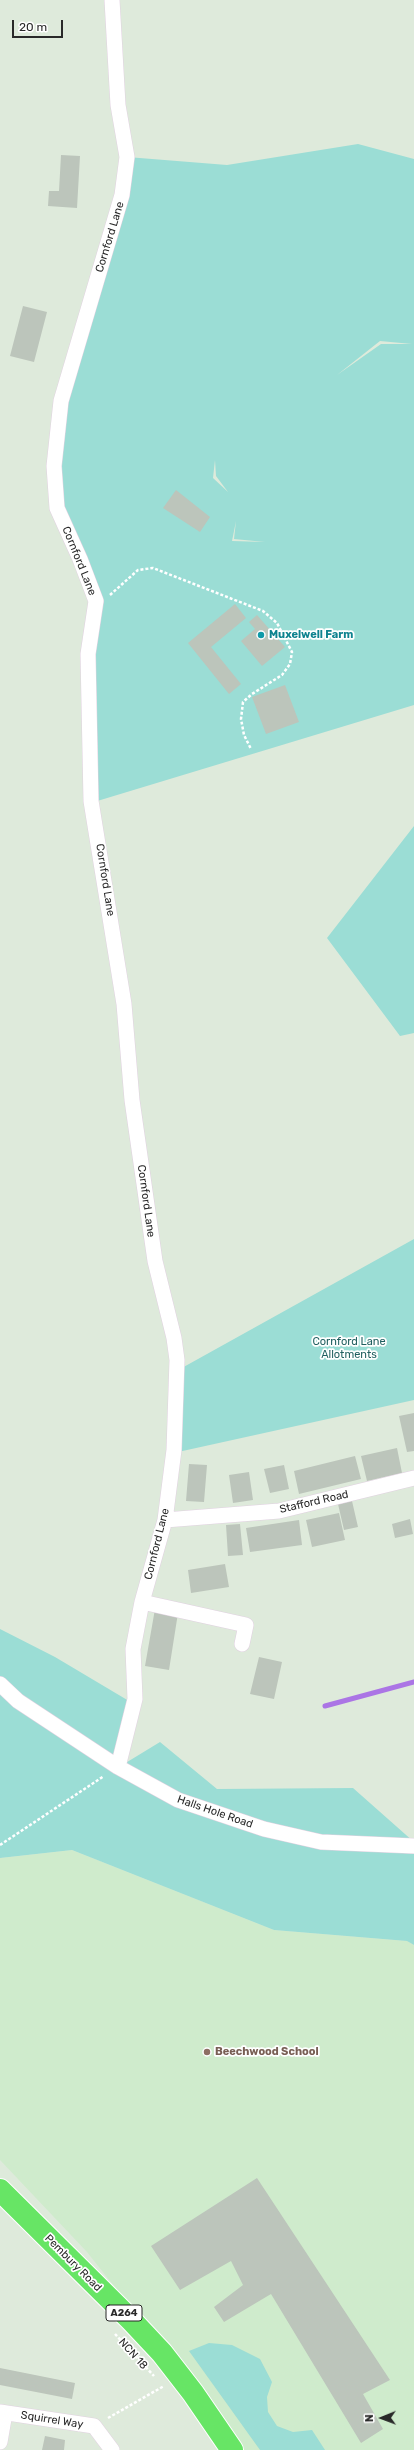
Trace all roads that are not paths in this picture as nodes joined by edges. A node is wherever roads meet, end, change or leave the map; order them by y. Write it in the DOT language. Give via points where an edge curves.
graph roads {
  1 [pos="112,0"];
  2 [pos="414,1478"];
  3 [pos="165,1520"];
  4 [pos="142,1602"];
  5 [pos="242,1644"];
  6 [pos="0,1684"];
  7 [pos="118,1767"];
  8 [pos="414,1846"];
  9 [pos="0,2190"];
  10 [pos="2,2413"];
  11 [pos="0,2442"];
  12 [pos="112,2450"];
  13 [pos="232,2450"];
  1 -- 3 [label="street, Cornford Lane" via="118,105 127,157 122,195 61,401 54,466 57,508 96,601 88,654 91,800 124,1004 132,1100 154,1253 177,1360 174,1450"];
  2 -- 3 [label="street, Stafford Road" via="279,1512"];
  3 -- 4 [label="street, Cornford Lane"];
  4 -- 5 [label="street" via="246,1625"];
  4 -- 7 [label="street, Cornford Lane" via="133,1649 135,1699"];
  6 -- 7 [label="street, Halls Hole Road" via="18,1701"];
  7 -- 8 [label="street, Halls Hole Road" via="178,1800 264,1829 321,1842"];
  9 -- 13 [label="main road, Pembury Road / A264" via="132,2321 171,2380"];
  10 -- 11 [label="street, Squirrel Way"];
  10 -- 12 [label="street, Squirrel Way" via="94,2426"];
}
